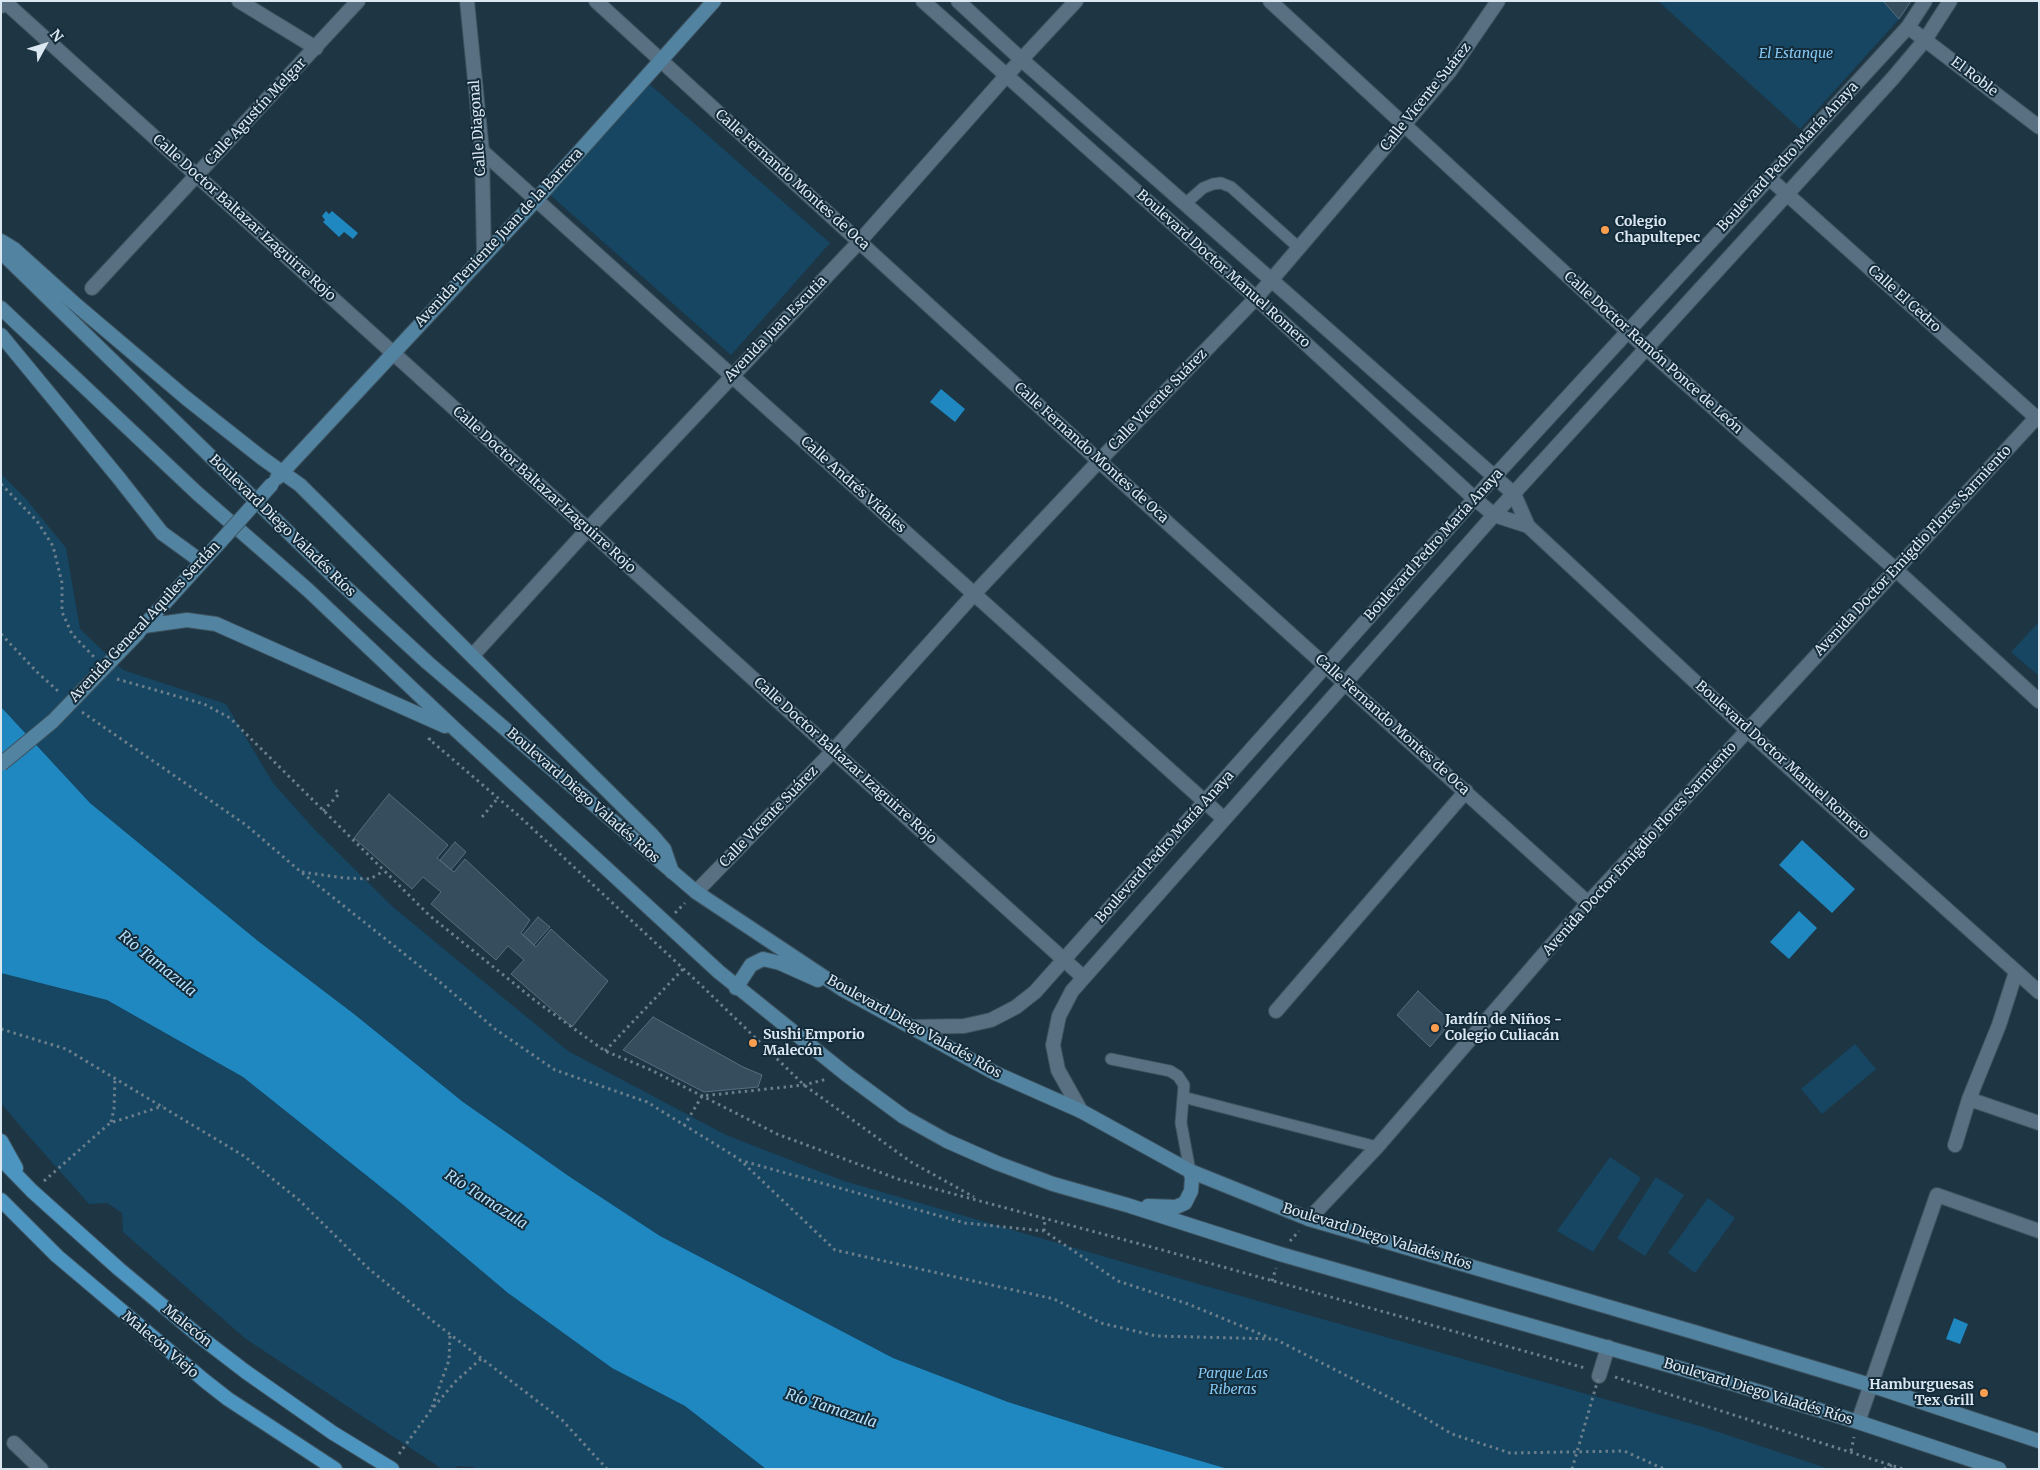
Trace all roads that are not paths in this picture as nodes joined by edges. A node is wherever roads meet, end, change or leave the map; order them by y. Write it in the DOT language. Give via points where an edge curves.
graph roads {
  1 [pos="239,1"];
  2 [pos="358,1"];
  3 [pos="468,1"];
  4 [pos="596,1"];
  5 [pos="714,1"];
  6 [pos="923,1"];
  7 [pos="958,1"];
  8 [pos="1076,1"];
  9 [pos="1270,1"];
  10 [pos="1498,1"];
  11 [pos="1925,1"];
  12 [pos="1950,1"];
  13 [pos="4,3"];
  14 [pos="1908,27"];
  15 [pos="1925,40"];
  16 [pos="316,48"];
  17 [pos="660,60"];
  18 [pos="1022,60"];
  19 [pos="1006,76"];
  20 [pos="1405,125"];
  21 [pos="2039,127"];
  22 [pos="482,151"];
  23 [pos="197,175"];
  24 [pos="1769,178"];
  25 [pos="1788,194"];
  26 [pos="536,200"];
  27 [pos="1185,204"];
  28 [pos="1,241"];
  29 [pos="859,242"];
  30 [pos="1298,247"];
  31 [pos="1,252"];
  32 [pos="484,254"];
  33 [pos="1271,278"];
  34 [pos="92,288"];
  35 [pos="1256,298"];
  36 [pos="1,308"];
  37 [pos="1627,331"];
  38 [pos="1,335"];
  39 [pos="1646,348"];
  40 [pos="394,353"];
  41 [pos="731,376"];
  42 [pos="2037,419"];
  43 [pos="1099,461"];
  44 [pos="282,473"];
  45 [pos="1494,477"];
  46 [pos="1514,494"];
  47 [pos="1475,499"];
  48 [pos="1494,515"];
  49 [pos="1528,526"];
  50 [pos="588,529"];
  51 [pos="202,562"];
  52 [pos="1895,569"];
  53 [pos="974,594"];
  54 [pos="141,629"];
  55 [pos="473,655"];
  56 [pos="1327,666"];
  57 [pos="1344,682"];
  58 [pos="2039,701"];
  59 [pos="457,731"];
  60 [pos="1748,731"];
  61 [pos="833,751"];
  62 [pos="1,764"];
  63 [pos="1466,792"];
  64 [pos="1205,801"];
  65 [pos="1223,818"];
  66 [pos="672,872"];
  67 [pos="696,892"];
  68 [pos="1588,903"];
  69 [pos="1064,959"];
  70 [pos="2016,972"];
  71 [pos="1083,977"];
  72 [pos="736,988"];
  73 [pos="842,989"];
  74 [pos="2039,992"];
  75 [pos="1276,1011"];
  76 [pos="911,1027"];
  77 [pos="1111,1059"];
  78 [pos="1183,1097"];
  79 [pos="1969,1098"];
  80 [pos="1081,1111"];
  81 [pos="2039,1123"];
  82 [pos="1,1141"];
  83 [pos="1955,1145"];
  84 [pos="1377,1147"];
  85 [pos="1,1159"];
  86 [pos="1190,1171"];
  87 [pos="29,1188"];
  88 [pos="1,1200"];
  89 [pos="1127,1205"];
  90 [pos="1309,1218"];
  91 [pos="2039,1231"];
  92 [pos="1608,1347"];
  93 [pos="1599,1376"];
  94 [pos="1870,1385"];
  95 [pos="1858,1422"];
  96 [pos="2039,1441"];
  97 [pos="14,1443"];
  98 [pos="391,1468"];
  99 [pos="41,1469"];
  100 [pos="335,1469"];
  101 [pos="1999,1469"];
  1 -- 16 [label="street"];
  2 -- 16 [label="street, Calle Agustín Melgar"];
  3 -- 22 [label="street, Calle Diagonal"];
  4 -- 17 [label="street, Calle Fernando Montes de Oca"];
  5 -- 17 [label="main road, Avenida Teniente Juan de la Barrera"];
  6 -- 19 [label="street, Boulevard Doctor Manuel Romero"];
  7 -- 18 [label="street, Boulevard Doctor Manuel Romero"];
  8 -- 18 [label="street, Avenida Juan Escutia"];
  9 -- 20 [label="street, Calle Doctor Ramón Ponce de León"];
  10 -- 20 [label="street, Calle Vicente Suárez" via="1450,71"];
  11 -- 14 [label="street, Boulevard Pedro María Anaya"];
  12 -- 15 [label="street, Boulevard Pedro María Anaya"];
  13 -- 23 [label="street, Calle Doctor Baltazar Izaguirre Rojo"];
  14 -- 15 [label="street, El Roble"];
  14 -- 24 [label="street, Boulevard Pedro María Anaya"];
  15 -- 21 [label="street, El Roble"];
  15 -- 25 [label="street, Boulevard Pedro María Anaya"];
  16 -- 23 [label="street, Calle Agustín Melgar"];
  17 -- 26 [label="main road, Avenida Teniente Juan de la Barrera"];
  17 -- 29 [label="street, Calle Fernando Montes de Oca"];
  18 -- 19 [label="street, Avenida Juan Escutia"];
  18 -- 27 [label="street, Boulevard Doctor Manuel Romero"];
  19 -- 29 [label="street, Avenida Juan Escutia"];
  19 -- 35 [label="street, Boulevard Doctor Manuel Romero"];
  20 -- 30 [label="street, Calle Vicente Suárez"];
  20 -- 37 [label="street, Calle Doctor Ramón Ponce de León"];
  22 -- 26 [label="street, Calle Andrés Vidales"];
  22 -- 32 [label="street, Calle Diagonal"];
  23 -- 34 [label="street, Calle Agustín Melgar"];
  23 -- 40 [label="street, Calle Doctor Baltazar Izaguirre Rojo"];
  24 -- 25 [label="street, Calle El Cedro"];
  24 -- 37 [label="street, Boulevard Pedro María Anaya"];
  25 -- 39 [label="street, Boulevard Pedro María Anaya"];
  25 -- 42 [label="street, Calle El Cedro"];
  26 -- 32 [label="main road, Avenida Teniente Juan de la Barrera"];
  26 -- 41 [label="street, Calle Andrés Vidales"];
  27 -- 30 [label="lane" via="1203,188 1221,183 1231,187"];
  27 -- 33 [label="street, Boulevard Doctor Manuel Romero"];
  28 -- 44 [label="main road" via="186,398"];
  29 -- 41 [label="street, Avenida Juan Escutia"];
  29 -- 43 [label="street, Calle Fernando Montes de Oca"];
  30 -- 33 [label="street, Calle Vicente Suárez"];
  31 -- 66 [label="main road, Boulevard Diego Valadés Ríos" via="329,572 428,663"];
  32 -- 40 [label="main road, Avenida Teniente Juan de la Barrera"];
  33 -- 35 [label="street, Calle Vicente Suárez"];
  33 -- 45 [label="street, Boulevard Doctor Manuel Romero"];
  35 -- 43 [label="street, Calle Vicente Suárez"];
  35 -- 47 [label="street, Boulevard Doctor Manuel Romero"];
  36 -- 59 [label="main road, Boulevard Diego Valadés Ríos"];
  37 -- 39 [label="street, Calle Doctor Ramón Ponce de León"];
  37 -- 45 [label="street, Boulevard Pedro María Anaya"];
  38 -- 51 [label="main road" via="162,533"];
  39 -- 46 [label="street, Boulevard Pedro María Anaya"];
  39 -- 52 [label="street, Calle Doctor Ramón Ponce de León"];
  40 -- 44 [label="main road, Avenida Teniente Juan de la Barrera"];
  40 -- 50 [label="street, Calle Doctor Baltazar Izaguirre Rojo"];
  41 -- 50 [label="street, Avenida Juan Escutia"];
  41 -- 53 [label="street, Calle Andrés Vidales"];
  42 -- 52 [label="street, Avenida Doctor Emigdio Flores Sarmiento"];
  43 -- 53 [label="street, Calle Vicente Suárez"];
  43 -- 56 [label="street, Calle Fernando Montes de Oca"];
  44 -- 51 [label="main road, Avenida General Aquiles Serdán, bridge"];
  44 -- 55 [label="main road" via="300,485"];
  45 -- 46 [label="street, Boulevard Doctor Manuel Romero"];
  45 -- 47 [label="street, Boulevard Pedro María Anaya"];
  46 -- 48 [label="street, Boulevard Pedro María Anaya"];
  46 -- 49 [label="street, Boulevard Doctor Manuel Romero"];
  47 -- 48 [label="street, Boulevard Doctor Manuel Romero"];
  47 -- 56 [label="street, Boulevard Pedro María Anaya"];
  48 -- 49 [label="street, Boulevard Doctor Manuel Romero"];
  48 -- 57 [label="street, Boulevard Pedro María Anaya"];
  49 -- 60 [label="street, Boulevard Doctor Manuel Romero"];
  50 -- 55 [label="street, Avenida Juan Escutia"];
  50 -- 61 [label="street, Calle Doctor Baltazar Izaguirre Rojo"];
  51 -- 54 [label="main road, Avenida General Aquiles Serdán"];
  52 -- 58 [label="street, Calle Doctor Ramón Ponce de León"];
  52 -- 60 [label="street, Avenida Doctor Emigdio Flores Sarmiento"];
  53 -- 61 [label="street, Calle Vicente Suárez"];
  53 -- 64 [label="street, Calle Andrés Vidales"];
  54 -- 59 [label="main road" via="187,620 216,624"];
  54 -- 62 [label="main road, Avenida General Aquiles Serdán, bridge" via="52,721"];
  55 -- 66 [label="main road" via="652,835 664,849"];
  56 -- 57 [label="street, Calle Fernando Montes de Oca"];
  56 -- 64 [label="street, Boulevard Pedro María Anaya"];
  57 -- 63 [label="street, Calle Fernando Montes de Oca"];
  57 -- 65 [label="street, Boulevard Pedro María Anaya"];
  59 -- 72 [label="main road, Boulevard Diego Valadés Ríos"];
  60 -- 68 [label="street, Avenida Doctor Emigdio Flores Sarmiento"];
  60 -- 70 [label="street, Boulevard Doctor Manuel Romero"];
  61 -- 67 [label="street, Calle Vicente Suárez"];
  61 -- 69 [label="street, Calle Doctor Baltazar Izaguirre Rojo"];
  63 -- 68 [label="street, Calle Fernando Montes de Oca"];
  63 -- 75 [label="street"];
  64 -- 65 [label="street, Calle Andrés Vidales"];
  64 -- 69 [label="street, Boulevard Pedro María Anaya"];
  65 -- 71 [label="street, Boulevard Pedro María Anaya"];
  66 -- 67 [label="main road, Boulevard Diego Valadés Ríos"];
  67 -- 73 [label="main road, Boulevard Diego Valadés Ríos"];
  68 -- 84 [label="street, Avenida Doctor Emigdio Flores Sarmiento"];
  69 -- 71 [label="street, Calle Doctor Baltazar Izaguirre Rojo"];
  69 -- 76 [label="street, Boulevard Pedro María Anaya" via="1034,992 991,1020 964,1026"];
  70 -- 74 [label="street, Boulevard Doctor Manuel Romero"];
  70 -- 79 [label="street" via="1999,1025"];
  71 -- 80 [label="street, Boulevard Pedro María Anaya" via="1064,1003 1053,1045 1058,1070"];
  72 -- 73 [label="main road" via="751,965 763,959"];
  72 -- 89 [label="main road, Boulevard Diego Valadés Ríos" via="904,1117 947,1141 997,1164 1053,1184"];
  73 -- 76 [label="main road, Boulevard Diego Valadés Ríos"];
  76 -- 80 [label="main road, Boulevard Diego Valadés Ríos" via="995,1073"];
  77 -- 78 [label="lane" via="1170,1071 1184,1085"];
  78 -- 84 [label="lane"];
  78 -- 86 [label="lane" via="1181,1123"];
  79 -- 81 [label="street"];
  79 -- 83 [label="street"];
  80 -- 86 [label="main road, Boulevard Diego Valadés Ríos"];
  82 -- 87 [label="main road"];
  84 -- 90 [label="street, Avenida Doctor Emigdio Flores Sarmiento"];
  85 -- 87 [label="main road, Malecón"];
  86 -- 89 [label="main road" via="1190,1196 1181,1205"];
  86 -- 90 [label="main road, Boulevard Diego Valadés Ríos"];
  87 -- 98 [label="main road, Malecón" via="207,1342 333,1433"];
  88 -- 100 [label="main road, Malecón Viejo" via="57,1256 205,1381"];
  89 -- 92 [label="main road, Boulevard Diego Valadés Ríos" via="1280,1254"];
  90 -- 94 [label="main road, Boulevard Diego Valadés Ríos"];
  91 -- 94 [label="street" via="1937,1195"];
  92 -- 93 [label="street"];
  92 -- 95 [label="main road, Boulevard Diego Valadés Ríos"];
  94 -- 95 [label="street"];
  94 -- 96 [label="main road, Boulevard Diego Valadés Ríos"];
  95 -- 101 [label="main road, Boulevard Diego Valadés Ríos"];
  97 -- 99 [label="street"];
}
